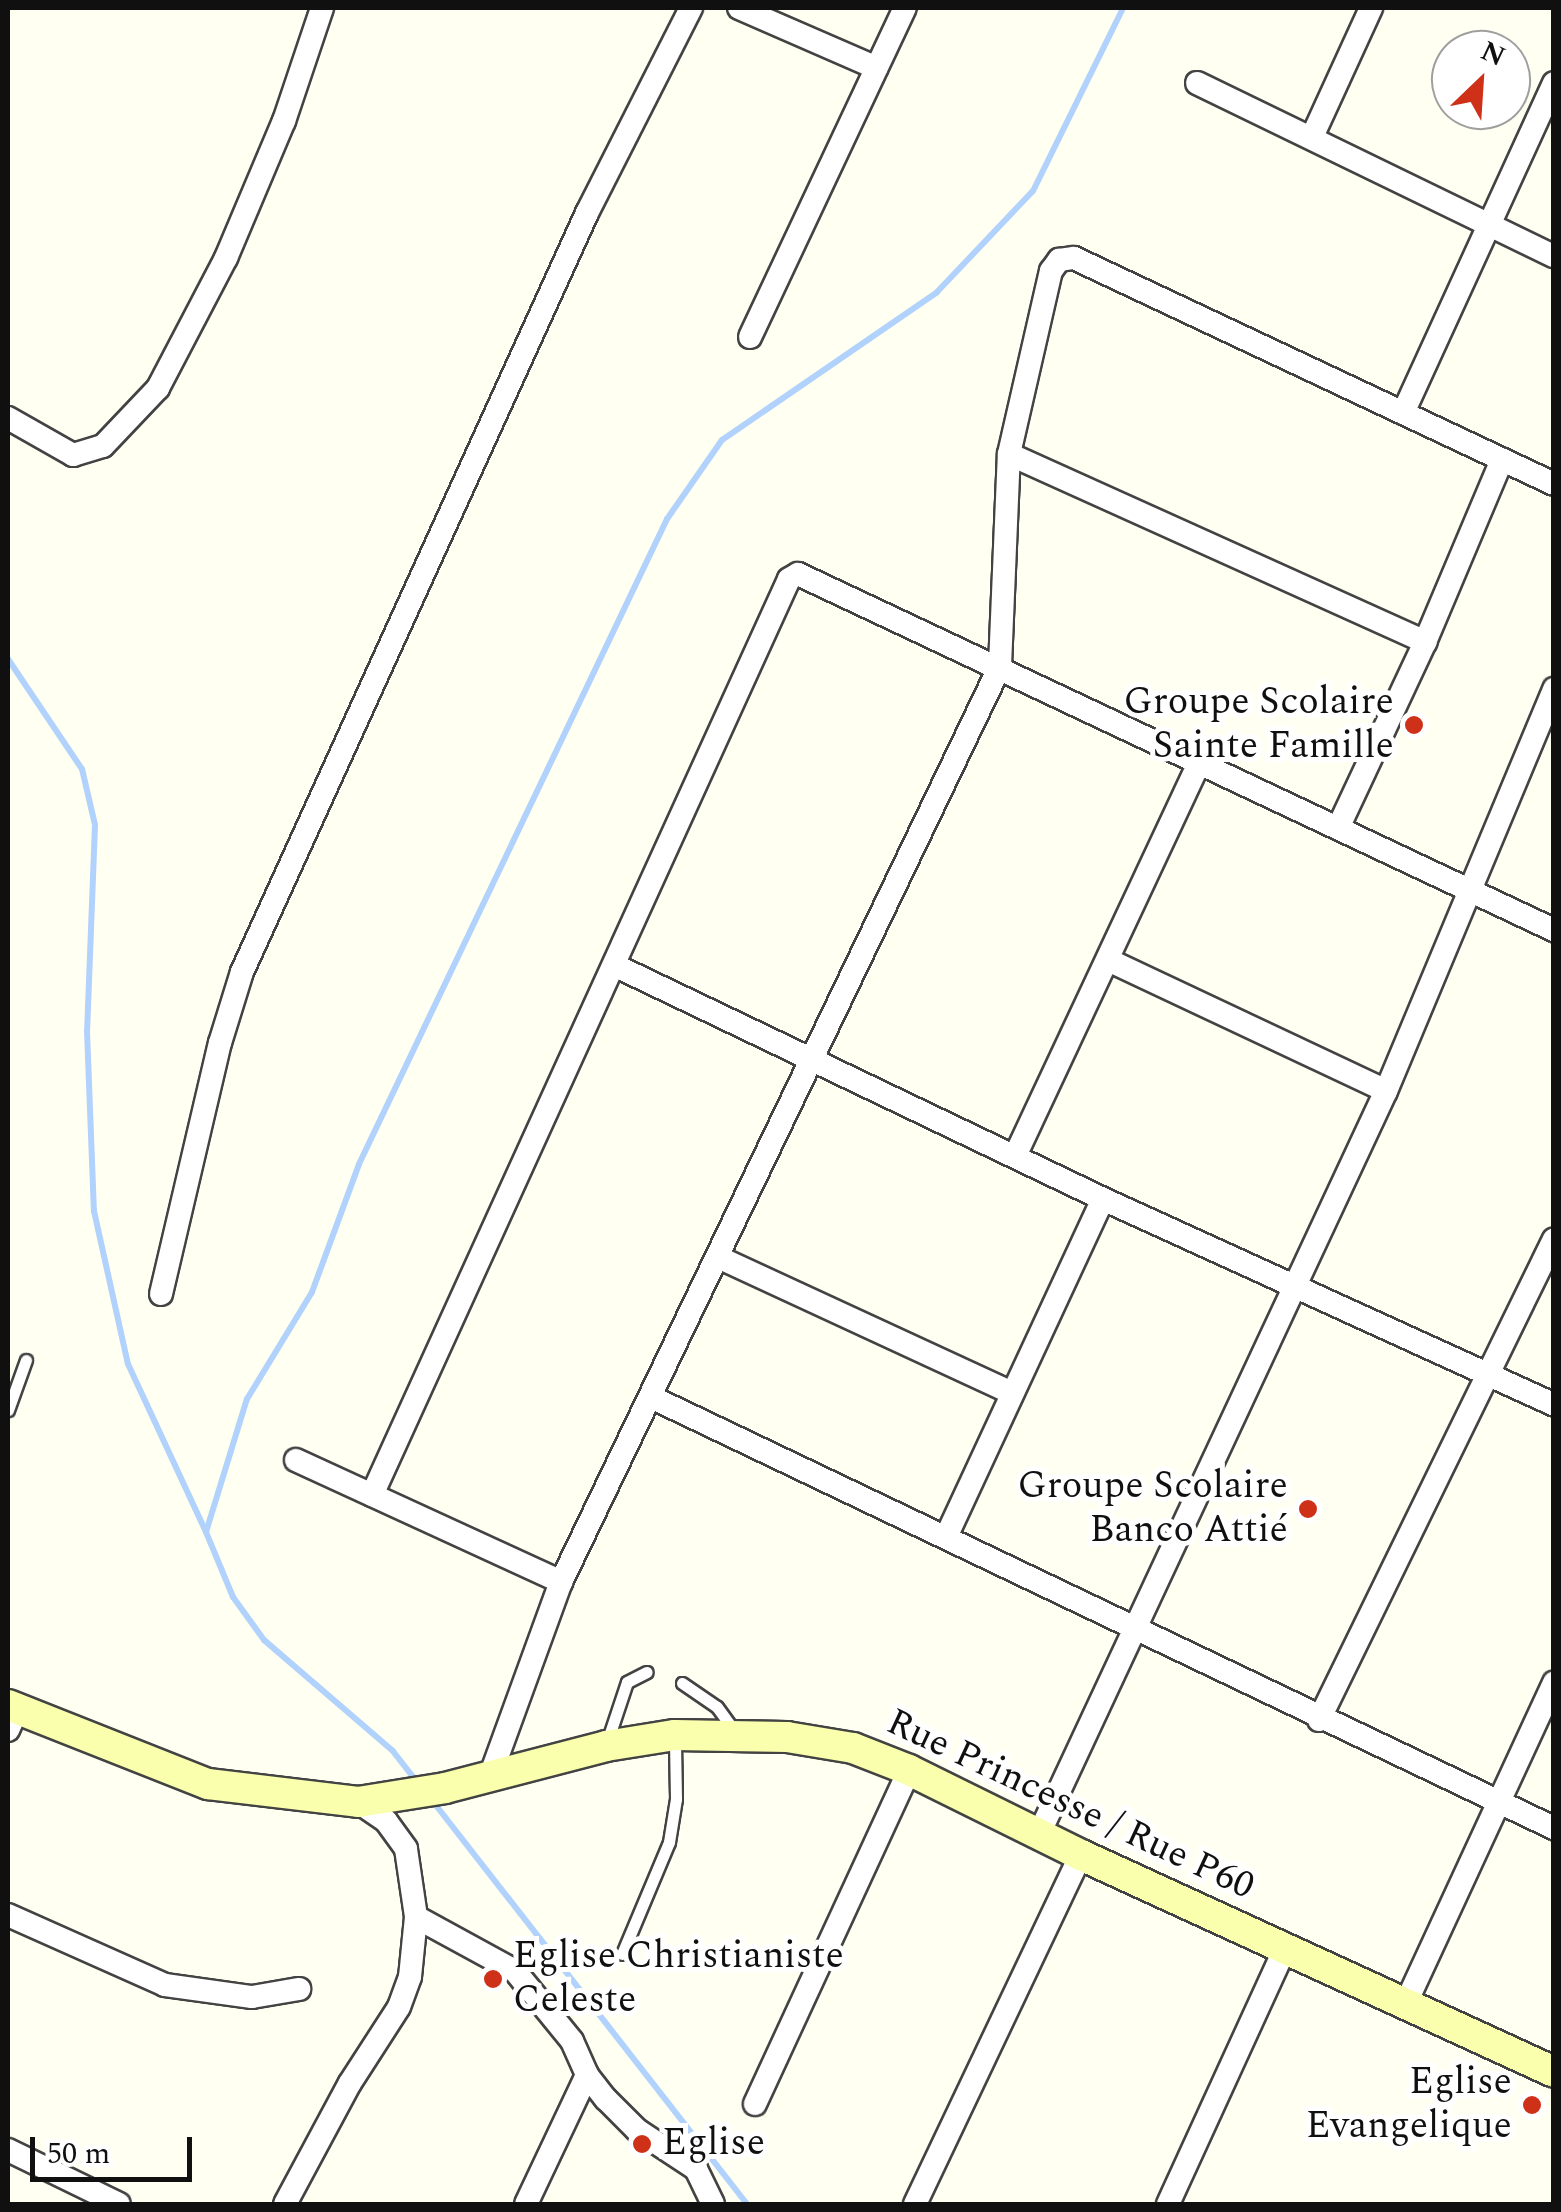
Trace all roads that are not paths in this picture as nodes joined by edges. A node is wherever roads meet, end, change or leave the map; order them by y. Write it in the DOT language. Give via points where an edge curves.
graph roads {
  1 [pos="322,8"];
  2 [pos="692,8"];
  3 [pos="739,8"];
  4 [pos="904,8"];
  5 [pos="1371,8"];
  6 [pos="876,68"];
  7 [pos="1197,82"];
  8 [pos="1554,83"];
  9 [pos="1312,137"];
  10 [pos="1490,226"];
  11 [pos="1554,256"];
  12 [pos="750,337"];
  13 [pos="1403,413"];
  14 [pos="8,418"];
  15 [pos="1009,454"];
  16 [pos="1502,460"];
  17 [pos="1554,484"];
  18 [pos="1425,642"];
  19 [pos="1000,666"];
  20 [pos="1550,705"];
  21 [pos="1199,763"];
  22 [pos="1338,828"];
  23 [pos="1470,891"];
  24 [pos="1554,930"];
  25 [pos="1108,960"];
  26 [pos="614,964"];
  27 [pos="810,1060"];
  28 [pos="1386,1090"];
  29 [pos="1015,1156"];
  30 [pos="1103,1198"];
  31 [pos="1554,1240"];
  32 [pos="720,1258"];
  33 [pos="1297,1288"];
  34 [pos="161,1294"];
  35 [pos="26,1360"];
  36 [pos="1490,1376"];
  37 [pos="1012,1393"];
  38 [pos="652,1397"];
  39 [pos="1554,1405"];
  40 [pos="8,1410"];
  41 [pos="296,1460"];
  42 [pos="372,1495"];
  43 [pos="946,1534"];
  44 [pos="562,1582"];
  45 [pos="1138,1630"];
  46 [pos="647,1672"];
  47 [pos="682,1683"];
  48 [pos="1554,1683"];
  49 [pos="11,1715"];
  50 [pos="1320,1720"];
  51 [pos="738,1734"];
  52 [pos="675,1735"];
  53 [pos="606,1746"];
  54 [pos="909,1770"];
  55 [pos="491,1774"];
  56 [pos="358,1802"];
  57 [pos="1498,1803"];
  58 [pos="1554,1828"];
  59 [pos="1039,1834"];
  60 [pos="1081,1855"];
  61 [pos="8,1915"];
  62 [pos="416,1917"];
  63 [pos="1285,1949"];
  64 [pos="622,1954"];
  65 [pos="299,1989"];
  66 [pos="1406,2003"];
  67 [pos="1554,2072"];
  68 [pos="587,2075"];
  69 [pos="755,2104"];
  70 [pos="8,2150"];
  71 [pos="1173,2203"];
  72 [pos="119,2204"];
  73 [pos="285,2204"];
  74 [pos="526,2204"];
  75 [pos="713,2204"];
  76 [pos="915,2204"];
  1 -- 14 [label="street" via="284,121 226,258 158,388 103,446 73,455"];
  2 -- 34 [label="street" via="587,213 242,972"];
  3 -- 6 [label="street"];
  4 -- 6 [label="street"];
  5 -- 9 [label="street"];
  6 -- 12 [label="street"];
  7 -- 9 [label="street"];
  8 -- 10 [label="street"];
  9 -- 10 [label="street"];
  10 -- 11 [label="street"];
  10 -- 13 [label="street"];
  13 -- 15 [label="street" via="1074,258 1058,260 1051,271"];
  13 -- 16 [label="street"];
  15 -- 18 [label="street"];
  15 -- 19 [label="street"];
  16 -- 17 [label="street"];
  16 -- 18 [label="street"];
  18 -- 22 [label="street"];
  19 -- 21 [label="street"];
  19 -- 26 [label="street" via="808,576 789,579"];
  19 -- 27 [label="street"];
  20 -- 23 [label="street"];
  21 -- 22 [label="street"];
  21 -- 25 [label="street"];
  22 -- 23 [label="street"];
  23 -- 24 [label="street"];
  23 -- 28 [label="street"];
  25 -- 28 [label="street"];
  25 -- 29 [label="street"];
  26 -- 27 [label="street"];
  26 -- 42 [label="street"];
  27 -- 29 [label="street"];
  27 -- 32 [label="street"];
  28 -- 33 [label="street"];
  29 -- 30 [label="street"];
  30 -- 33 [label="street"];
  30 -- 37 [label="street"];
  31 -- 36 [label="street"];
  32 -- 37 [label="street"];
  32 -- 38 [label="street"];
  33 -- 36 [label="street"];
  33 -- 45 [label="street"];
  35 -- 40 [label="lane"];
  36 -- 39 [label="street"];
  36 -- 50 [label="street"];
  37 -- 43 [label="street"];
  38 -- 43 [label="street"];
  38 -- 44 [label="street"];
  41 -- 42 [label="street"];
  42 -- 44 [label="street"];
  43 -- 45 [label="street"];
  44 -- 55 [label="street"];
  45 -- 50 [label="street"];
  45 -- 59 [label="street"];
  46 -- 53 [label="lane" via="627,1682"];
  47 -- 51 [label="lane" via="717,1707"];
  48 -- 57 [label="street"];
  49 -- 56 [label="street, Rue Princesse / Rue P60" via="208,1784"];
  50 -- 57 [label="street"];
  51 -- 52 [label="street, Rue Princesse / Rue P60"];
  51 -- 54 [label="street, Rue Princesse / Rue P60" via="853,1748"];
  52 -- 53 [label="street, Rue Princesse / Rue P60"];
  52 -- 64 [label="lane" via="669,1842"];
  53 -- 55 [label="street, Rue Princesse / Rue P60"];
  54 -- 59 [label="street, Rue Princesse / Rue P60"];
  54 -- 69 [label="street"];
  55 -- 56 [label="street, Rue Princesse / Rue P60"];
  56 -- 62 [label="street" via="386,1821 406,1849"];
  57 -- 58 [label="street"];
  57 -- 66 [label="street"];
  59 -- 60 [label="street, Rue Princesse / Rue P60"];
  60 -- 63 [label="street, Rue Princesse / Rue P60"];
  60 -- 76 [label="street"];
  61 -- 65 [label="street" via="165,1985 252,1997"];
  62 -- 68 [label="street" via="515,1971 572,2041"];
  62 -- 73 [label="street" via="410,1977 398,2007"];
  63 -- 66 [label="street, Rue Princesse / Rue P60"];
  63 -- 71 [label="street"];
  66 -- 67 [label="street, Rue Princesse / Rue P60"];
  68 -- 74 [label="street"];
  68 -- 75 [label="street" via="628,2122 696,2169"];
  70 -- 72 [label="street"];
}
